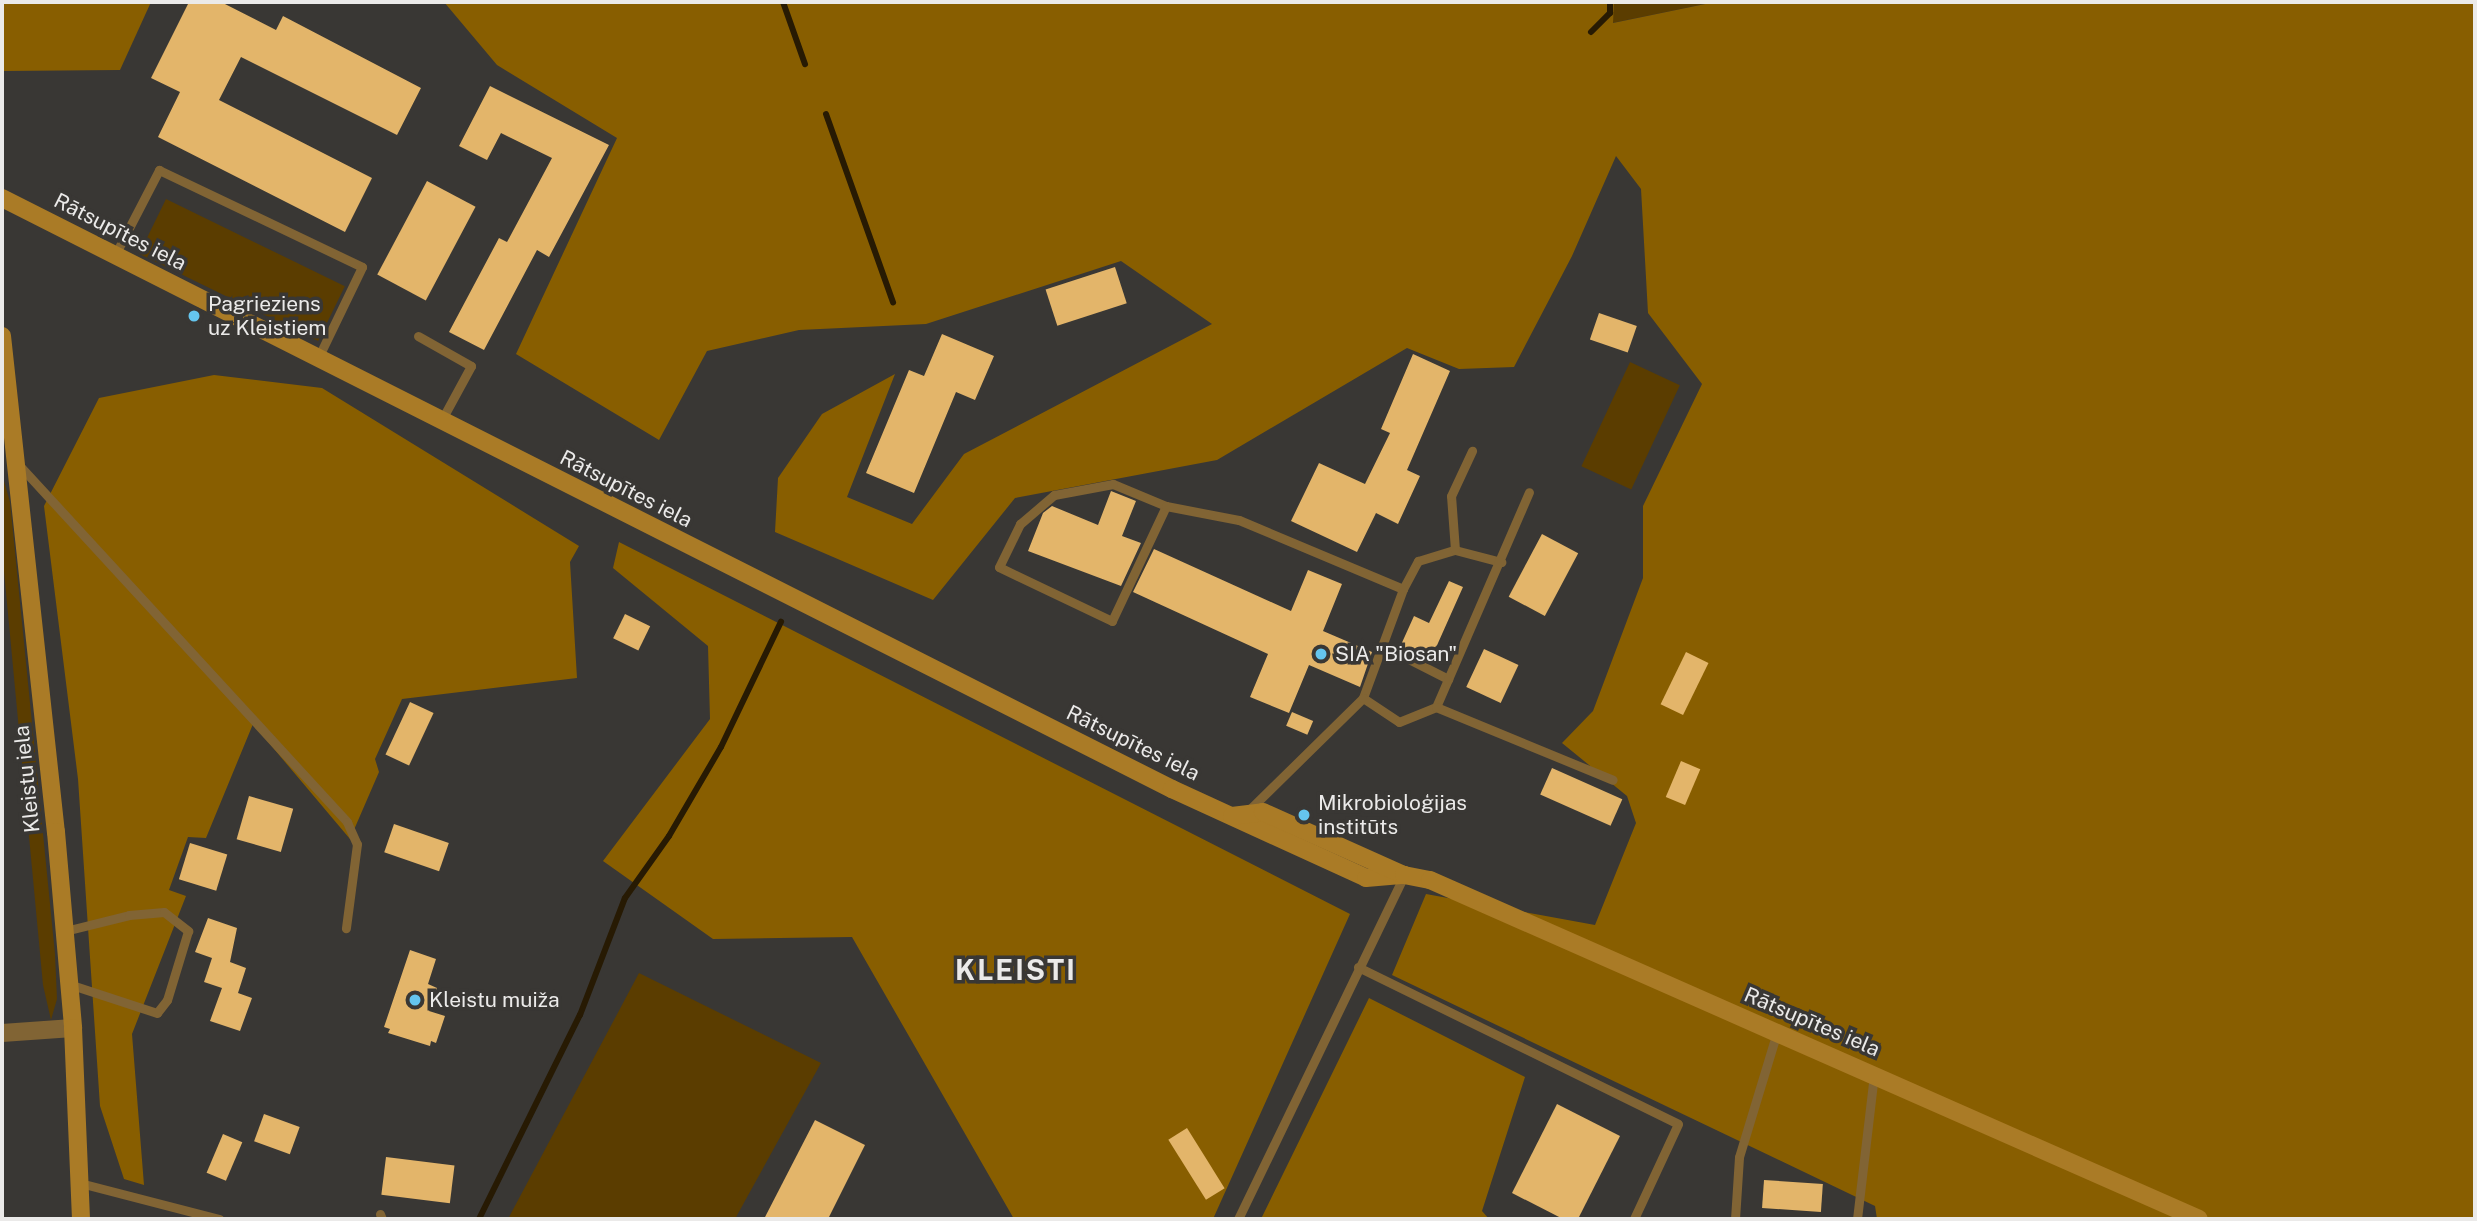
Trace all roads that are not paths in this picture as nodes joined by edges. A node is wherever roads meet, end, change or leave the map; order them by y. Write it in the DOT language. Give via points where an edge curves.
graph roads {
  1 [pos="2,198"];
  2 [pos="115,255"];
  3 [pos="418,335"];
  4 [pos="2,336"];
  5 [pos="318,358"];
  6 [pos="441,421"];
  7 [pos="1472,451"];
  8 [pos="18,463"];
  9 [pos="1529,492"];
  10 [pos="1166,506"];
  11 [pos="1455,550"];
  12 [pos="1501,562"];
  13 [pos="1403,589"];
  14 [pos="1385,647"];
  15 [pos="1448,678"];
  16 [pos="1363,698"];
  17 [pos="1436,707"];
  18 [pos="1614,780"];
  19 [pos="1232,816"];
  20 [pos="1404,875"];
  21 [pos="346,928"];
  22 [pos="65,931"];
  23 [pos="1358,967"];
  24 [pos="69,984"];
  25 [pos="73,1028"];
  26 [pos="1777,1032"];
  27 [pos="2,1033"];
  28 [pos="1874,1074"];
  29 [pos="80,1183"];
  30 [pos="81,1219"];
  31 [pos="219,1219"];
  32 [pos="1238,1219"];
  33 [pos="1634,1219"];
  34 [pos="1735,1219"];
  35 [pos="1857,1219"];
  36 [pos="2199,1219"];
  1 -- 2 [label="street, Rātsupītes iela"];
  2 -- 5 [label="street, Rātsupītes iela"];
  2 -- 5 [label="lane" via="159,170 362,267"];
  3 -- 6 [label="lane" via="471,366"];
  4 -- 8 [label="street, Kleistu iela"];
  5 -- 6 [label="street, Rātsupītes iela"];
  6 -- 19 [label="street, Rātsupītes iela"];
  7 -- 11 [label="lane" via="1451,496"];
  8 -- 21 [label="lane" via="346,822 357,844"];
  8 -- 22 [label="street, Kleistu iela"];
  9 -- 12 [label="lane"];
  10 -- 10 [label="lane" via="1112,621 999,567 1020,524 1054,495 1113,484"];
  10 -- 13 [label="lane" via="1239,520"];
  11 -- 12 [label="lane"];
  11 -- 13 [label="lane" via="1418,561"];
  12 -- 15 [label="lane"];
  13 -- 14 [label="lane"];
  14 -- 15 [label="lane"];
  14 -- 16 [label="lane"];
  15 -- 17 [label="lane"];
  16 -- 17 [label="lane" via="1399,722"];
  16 -- 19 [label="lane" via="1261,802"];
  17 -- 18 [label="lane"];
  19 -- 20 [label="street, Rātsupītes iela" via="1366,878"];
  20 -- 23 [label="lane"];
  20 -- 26 [label="street, Rātsupītes iela" via="1430,880"];
  22 -- 24 [label="street, Kleistu iela"];
  22 -- 24 [label="lane" via="129,915 164,912 188,930 167,1000 157,1013"];
  23 -- 32 [label="lane"];
  23 -- 33 [label="lane" via="1678,1124"];
  24 -- 25 [label="street, Kleistu iela"];
  25 -- 27 [label="street"];
  25 -- 29 [label="street, Kleistu iela"];
  26 -- 28 [label="street, Rātsupītes iela"];
  26 -- 34 [label="lane" via="1739,1157"];
  28 -- 35 [label="lane"];
  28 -- 36 [label="street, Rātsupītes iela"];
  29 -- 30 [label="street, Kleistu iela"];
  29 -- 31 [label="lane"];
}
